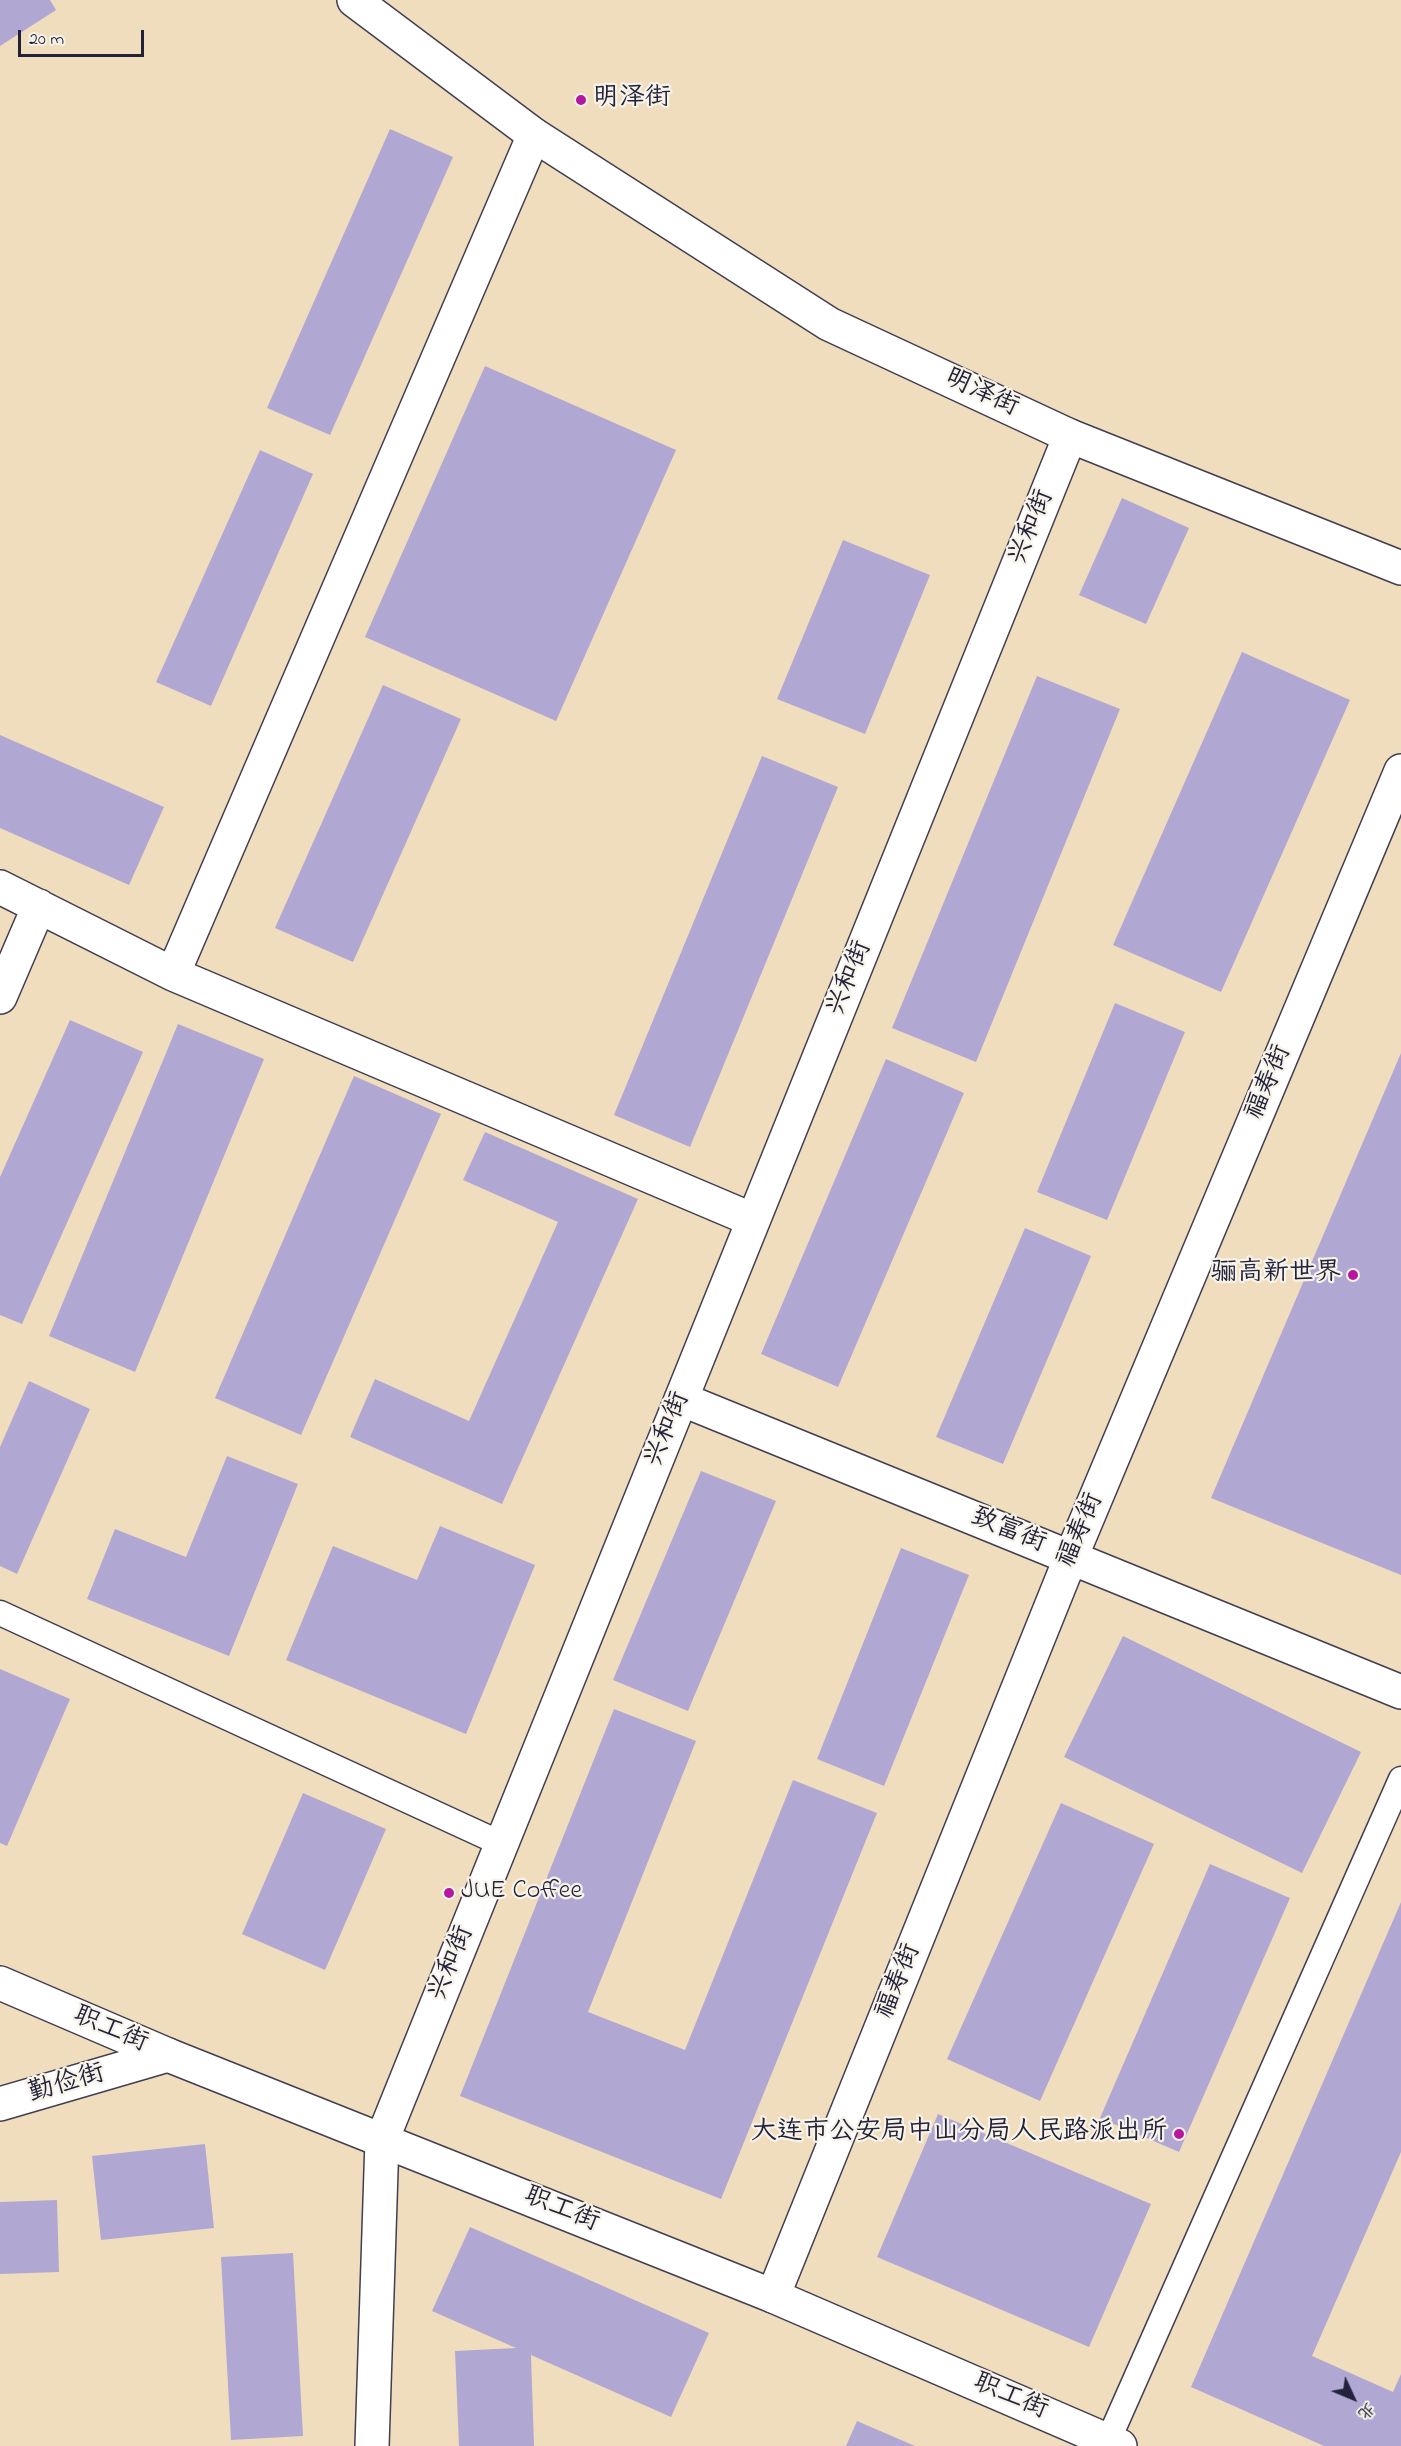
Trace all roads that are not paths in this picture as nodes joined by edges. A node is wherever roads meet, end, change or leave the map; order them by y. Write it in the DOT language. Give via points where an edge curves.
graph roads {
  1 [pos="354,0"];
  2 [pos="534,135"];
  3 [pos="1070,436"];
  4 [pos="1401,568"];
  5 [pos="1401,771"];
  6 [pos="0,887"];
  7 [pos="39,906"];
  8 [pos="172,974"];
  9 [pos="0,997"];
  10 [pos="753,1220"];
  11 [pos="681,1399"];
  12 [pos="1071,1557"];
  13 [pos="0,1613"];
  14 [pos="1401,1692"];
  15 [pos="1401,1779"];
  16 [pos="501,1845"];
  17 [pos="0,1983"];
  18 [pos="168,2055"];
  19 [pos="0,2104"];
  20 [pos="382,2140"];
  21 [pos="773,2296"];
  22 [pos="1114,2444"];
  23 [pos="372,2446"];
  1 -- 2 [label="street, 明泽街"];
  2 -- 3 [label="street, 明泽街" via="829,324"];
  2 -- 8 [label="street"];
  3 -- 4 [label="street, 明泽街"];
  3 -- 10 [label="street, 兴和街"];
  5 -- 12 [label="street, 福寿街"];
  6 -- 7 [label="street"];
  7 -- 8 [label="street"];
  7 -- 9 [label="street"];
  8 -- 10 [label="street"];
  10 -- 11 [label="street, 兴和街"];
  11 -- 12 [label="street, 致富街"];
  11 -- 16 [label="street, 兴和街"];
  12 -- 14 [label="street, 致富街"];
  12 -- 21 [label="street, 福寿街"];
  13 -- 16 [label="lane"];
  15 -- 22 [label="lane"];
  16 -- 20 [label="street, 兴和街"];
  17 -- 18 [label="street, 职工街"];
  18 -- 19 [label="street, 勤俭街"];
  18 -- 20 [label="street, 职工街"];
  20 -- 21 [label="street, 职工街"];
  20 -- 23 [label="street, 兴和街"];
  21 -- 22 [label="street, 职工街"];
}
